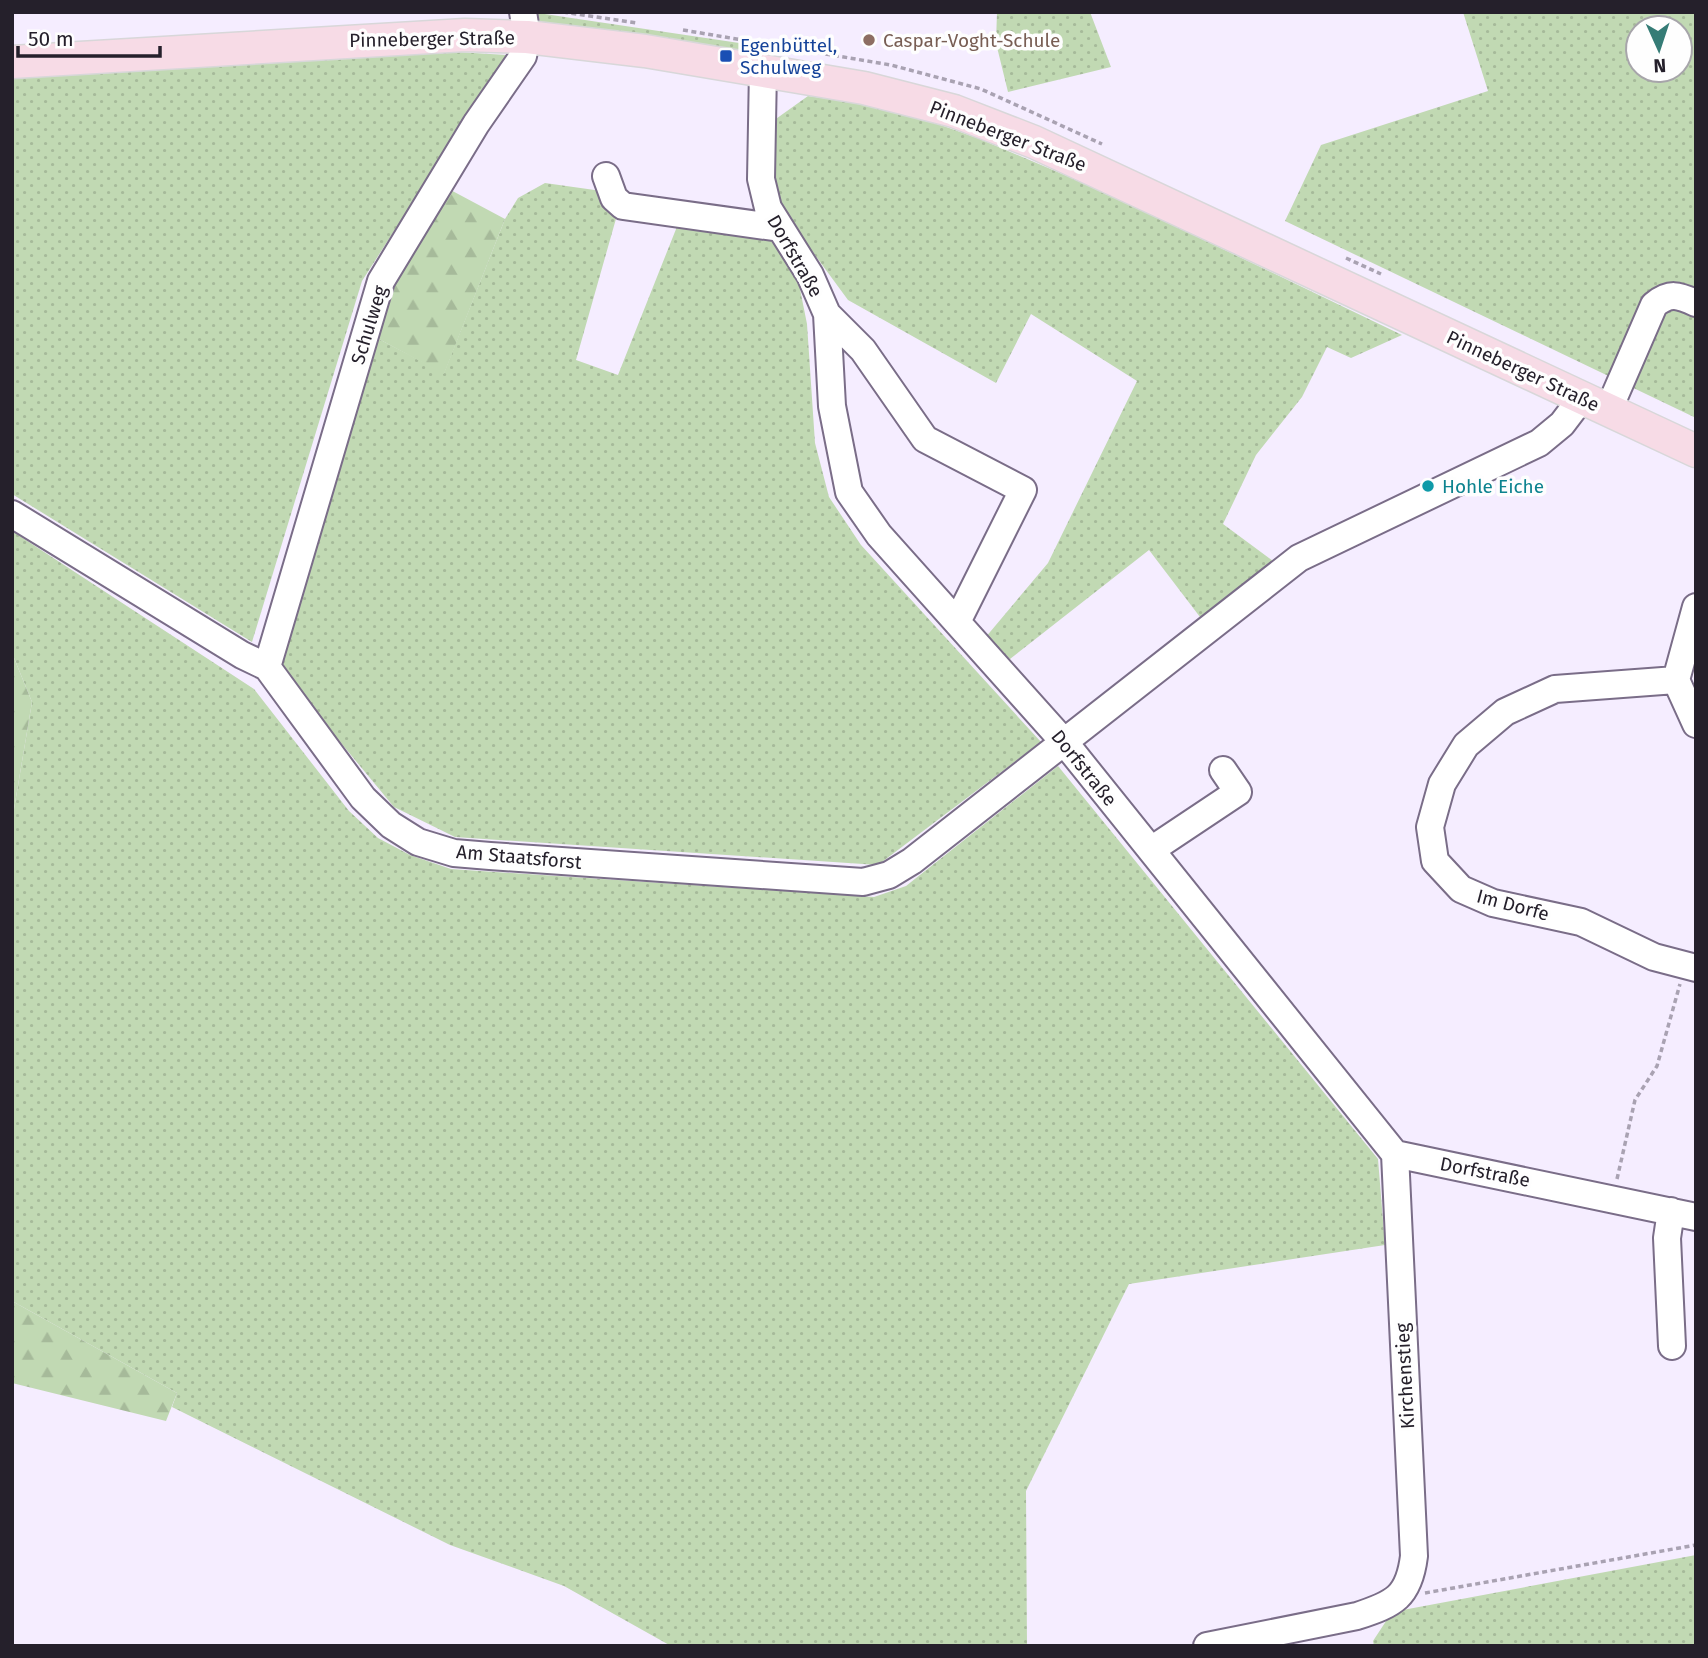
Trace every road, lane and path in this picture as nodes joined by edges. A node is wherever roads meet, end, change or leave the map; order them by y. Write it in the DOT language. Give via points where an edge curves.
graph roads {
  1 [pos="525,25"];
  2 [pos="12,62"];
  3 [pos="763,69"];
  4 [pos="606,176"];
  5 [pos="780,228"];
  6 [pos="1696,303"];
  7 [pos="827,314"];
  8 [pos="1595,405"];
  9 [pos="1696,451"];
  10 [pos="12,514"];
  11 [pos="1696,607"];
  12 [pos="957,622"];
  13 [pos="267,667"];
  14 [pos="1676,680"];
  15 [pos="1696,724"];
  16 [pos="1065,743"];
  17 [pos="1223,771"];
  18 [pos="1151,850"];
  19 [pos="1690,967"];
  20 [pos="1395,1154"];
  21 [pos="1612,1198"];
  22 [pos="1684,1214"];
  23 [pos="1672,1346"];
  24 [pos="1696,1545"];
  25 [pos="1402,1595"];
  26 [pos="1207,1646"];
  1 -- 2 [label="main road, Pinneberger Straße" via="466,35"];
  1 -- 3 [label="main road, Pinneberger Straße" via="585,42"];
  1 -- 13 [label="street, Schulweg" via="523,56 381,281"];
  3 -- 5 [label="street, Dorfstraße" via="761,179 768,208"];
  3 -- 8 [label="main road, Pinneberger Straße" via="954,111 1034,142"];
  4 -- 5 [label="street" via="614,198 623,206"];
  5 -- 7 [label="street, Dorfstraße" via="810,275"];
  6 -- 8 [label="street" via="1677,295 1663,297 1654,305"];
  7 -- 12 [label="street, Dorfstraße" via="832,406 849,492 879,534"];
  7 -- 12 [label="street" via="863,350 926,439 1023,490"];
  8 -- 9 [label="main road, Pinneberger Straße"];
  8 -- 16 [label="street" via="1539,443 1299,558"];
  10 -- 13 [label="street, Am Staatsforst"];
  11 -- 14 [label="street"];
  12 -- 16 [label="street, Dorfstraße"];
  13 -- 16 [label="street, Am Staatsforst" via="363,798 391,825 418,842 454,853 863,882 889,875 912,861"];
  14 -- 15 [label="street"];
  14 -- 19 [label="street, Im Dorfe" via="1555,689 1505,712 1466,746 1441,784 1430,827 1435,861 1461,889 1493,904 1581,922 1654,957"];
  16 -- 18 [label="street, Dorfstraße"];
  17 -- 18 [label="street" via="1238,792"];
  18 -- 20 [label="street, Dorfstraße"];
  19 -- 21 [label="path" via="1657,1066 1635,1100"];
  20 -- 21 [label="street, Dorfstraße"];
  20 -- 25 [label="street, Kirchenstieg" via="1414,1556"];
  21 -- 22 [label="street, Dorfstraße"];
  22 -- 23 [label="street" via="1667,1238"];
  24 -- 25 [label="path"];
  25 -- 26 [label="street" via="1381,1609 1357,1616"];
}
